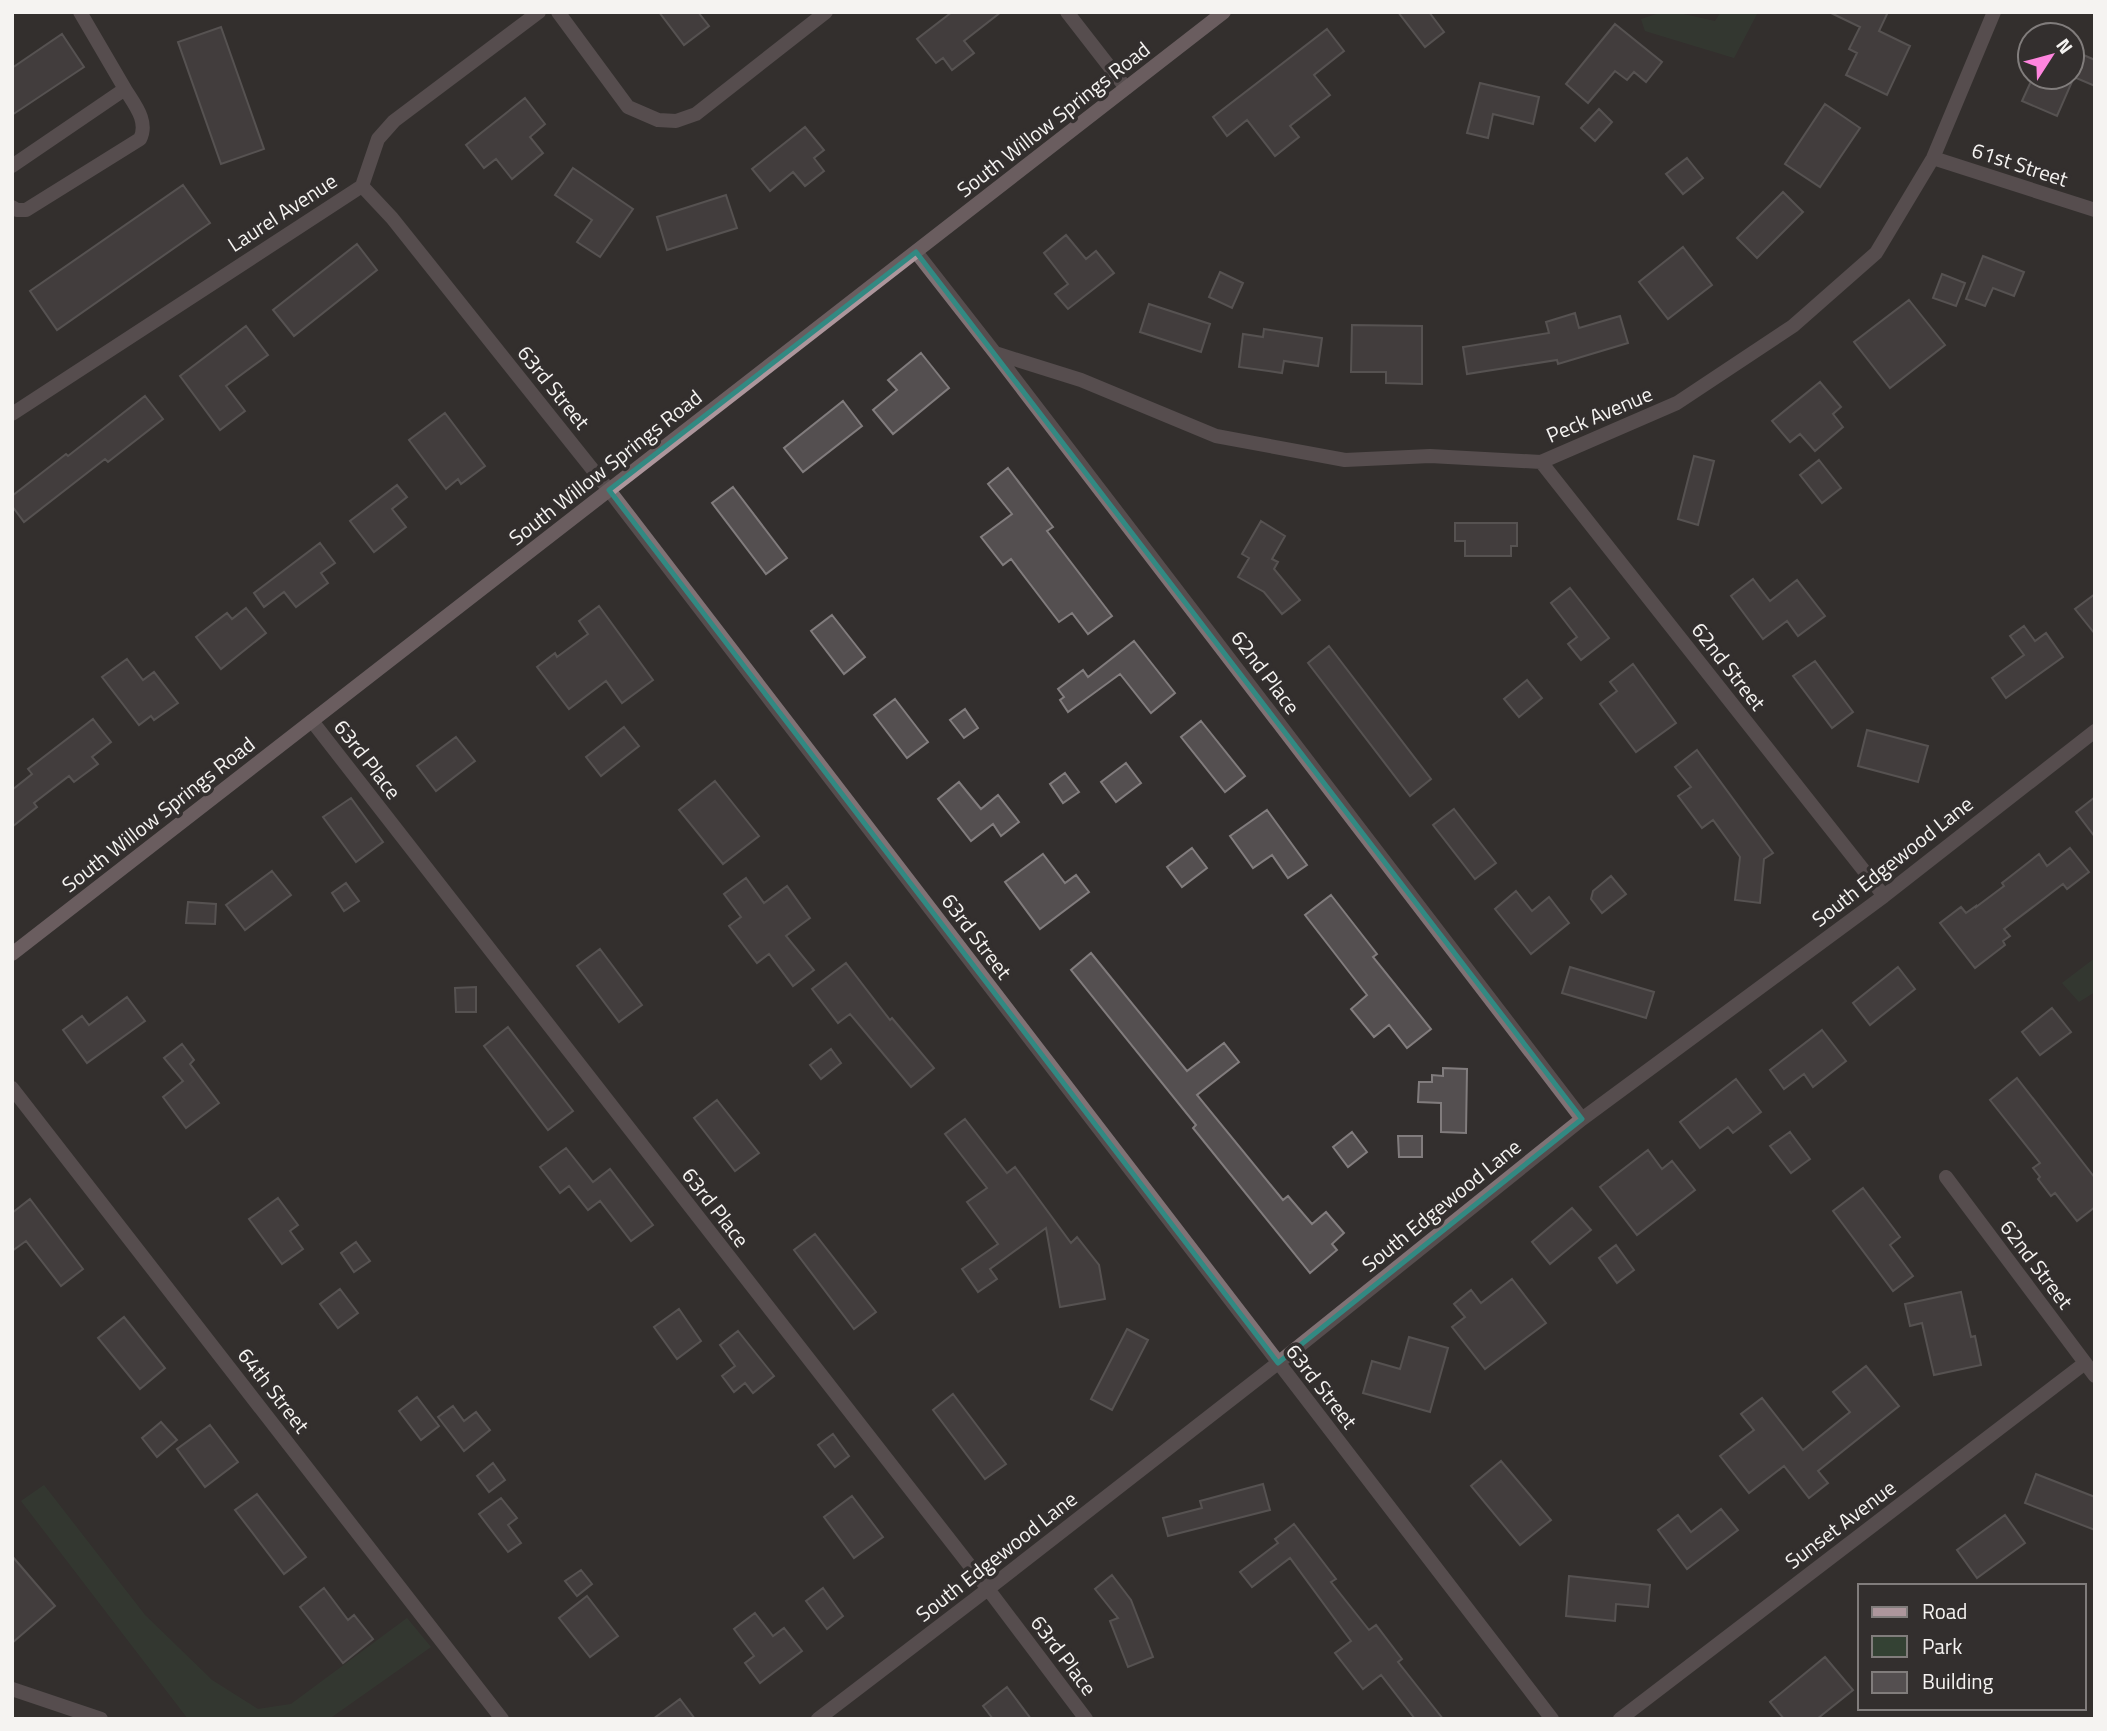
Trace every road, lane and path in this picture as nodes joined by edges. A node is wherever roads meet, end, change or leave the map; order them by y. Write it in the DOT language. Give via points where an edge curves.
graph roads {
  1 [pos="80,12"];
  2 [pos="539,12"];
  3 [pos="558,12"];
  4 [pos="826,12"];
  5 [pos="1068,12"];
  6 [pos="1224,12"];
  7 [pos="1994,12"];
  8 [pos="1126,88"];
  9 [pos="125,89"];
  10 [pos="1933,158"];
  11 [pos="12,166"];
  12 [pos="362,186"];
  13 [pos="12,207"];
  14 [pos="2095,210"];
  15 [pos="916,252"];
  16 [pos="995,353"];
  17 [pos="12,414"];
  18 [pos="1541,462"];
  19 [pos="609,490"];
  20 [pos="312,721"];
  21 [pos="2095,731"];
  22 [pos="1884,896"];
  23 [pos="12,954"];
  24 [pos="12,1088"];
  25 [pos="1581,1119"];
  26 [pos="1946,1177"];
  27 [pos="1278,1363"];
  28 [pos="2085,1363"];
  29 [pos="2095,1376"];
  30 [pos="988,1589"];
  31 [pos="12,1689"];
  32 [pos="101,1719"];
  33 [pos="502,1719"];
  34 [pos="818,1719"];
  35 [pos="1086,1719"];
  36 [pos="1552,1719"];
  37 [pos="1620,1719"];
  1 -- 9 [label="street"];
  2 -- 12 [label="street, Laurel Avenue" via="394,121 378,139"];
  3 -- 4 [label="street" via="628,107 658,120 676,121 696,114"];
  5 -- 8 [label="street"];
  6 -- 8 [label="street, South Willow Springs Road"];
  7 -- 10 [label="street, Peck Avenue"];
  8 -- 15 [label="street, South Willow Springs Road"];
  9 -- 11 [label="street"];
  9 -- 13 [label="street" via="143,122 140,139 26,210"];
  10 -- 14 [label="street, 61st Street"];
  10 -- 18 [label="street, Peck Avenue" via="1876,253 1793,326 1678,403"];
  12 -- 17 [label="street, Laurel Avenue"];
  12 -- 19 [label="street, 63rd Street"];
  15 -- 16 [label="street, 62nd Place"];
  15 -- 19 [label="street, South Willow Springs Road"];
  16 -- 18 [label="street, Peck Avenue" via="1081,380 1216,436 1345,460 1430,456"];
  16 -- 25 [label="street, 62nd Place"];
  18 -- 22 [label="street, 62nd Street"];
  19 -- 20 [label="street, South Willow Springs Road"];
  19 -- 27 [label="street, 63rd Street"];
  20 -- 23 [label="street, South Willow Springs Road"];
  20 -- 30 [label="street, 63rd Place"];
  21 -- 22 [label="street, South Edgewood Lane"];
  22 -- 25 [label="street, South Edgewood Lane"];
  24 -- 33 [label="street, 64th Street"];
  25 -- 27 [label="street, South Edgewood Lane"];
  26 -- 28 [label="street, 62nd Street"];
  27 -- 30 [label="street, South Edgewood Lane"];
  27 -- 36 [label="street, 63rd Street"];
  28 -- 29 [label="street, 62nd Street"];
  28 -- 37 [label="street, Sunset Avenue"];
  30 -- 34 [label="street, South Edgewood Lane"];
  30 -- 35 [label="street, 63rd Place"];
  31 -- 32 [label="street"];
}
